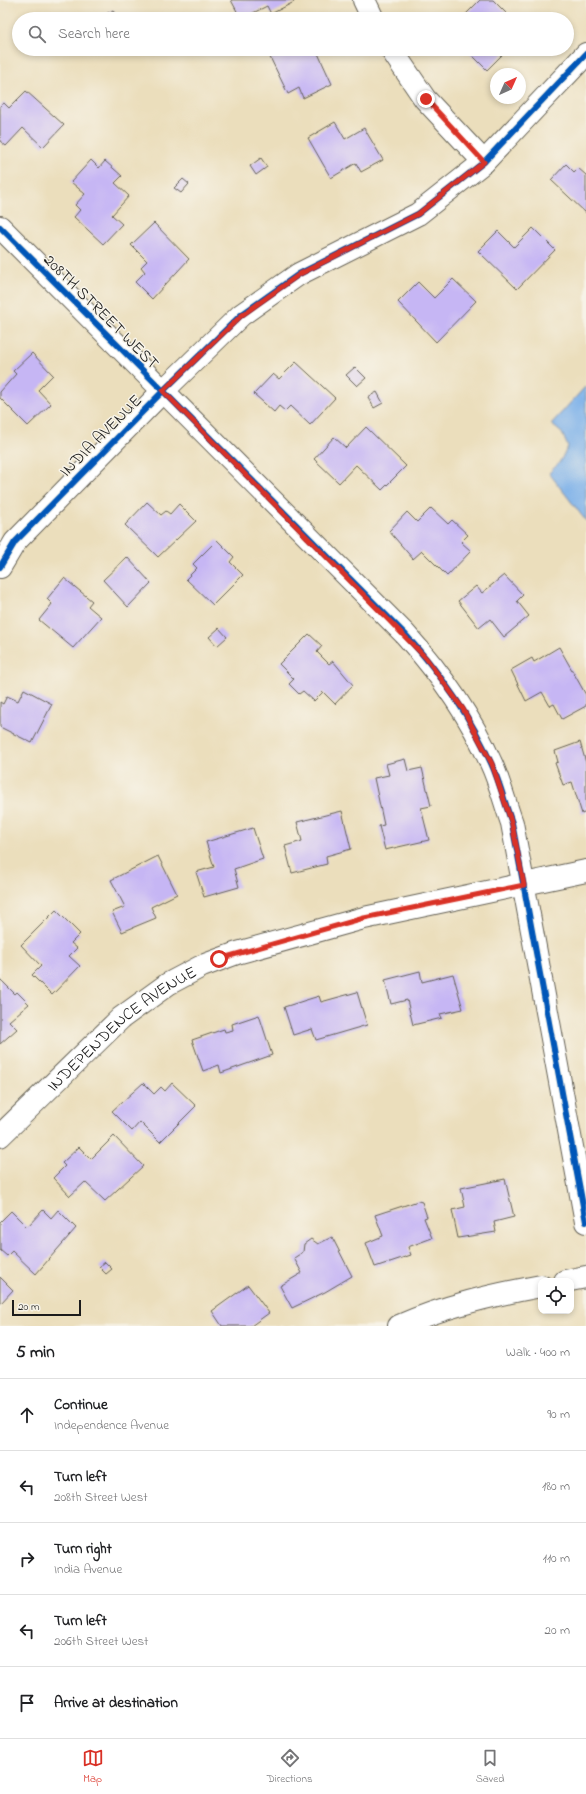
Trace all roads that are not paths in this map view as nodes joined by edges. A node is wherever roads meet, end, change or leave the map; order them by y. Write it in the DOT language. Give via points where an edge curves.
graph roads {
  1 [pos="364,0"];
  2 [pos="370,12"];
  3 [pos="586,54"];
  4 [pos="396,56"];
  5 [pos="484,162"];
  6 [pos="0,227"];
  7 [pos="163,391"];
  8 [pos="0,567"];
  9 [pos="586,871"];
  10 [pos="524,885"];
  11 [pos="0,1136"];
  12 [pos="586,1222"];
  13 [pos="586,1277"];
  14 [pos="574,1279"];
  15 [pos="538,1287"];
  16 [pos="399,1326"];
  1 -- 2 [label="street"];
  3 -- 5 [label="street, INDIA AVENUE"];
  4 -- 5 [label="street" via="426,99"];
  5 -- 7 [label="street, INDIA AVENUE" via="418,214 300,274 280,288 241,316"];
  6 -- 7 [label="street, 208TH STREET WEST"];
  7 -- 8 [label="street, INDIA AVENUE" via="15,542"];
  7 -- 10 [label="street, 208TH STREET WEST" via="405,634 463,709 492,764 512,824"];
  9 -- 10 [label="street, INDEPENDENCE AVENUE"];
  10 -- 11 [label="street, INDEPENDENCE AVENUE" via="364,918 237,953 202,966 168,984 121,1018"];
  10 -- 12 [label="street, 208TH STREET WEST"];
  13 -- 14 [label="street"];
  15 -- 16 [label="street" via="483,1297 444,1308"];
}
